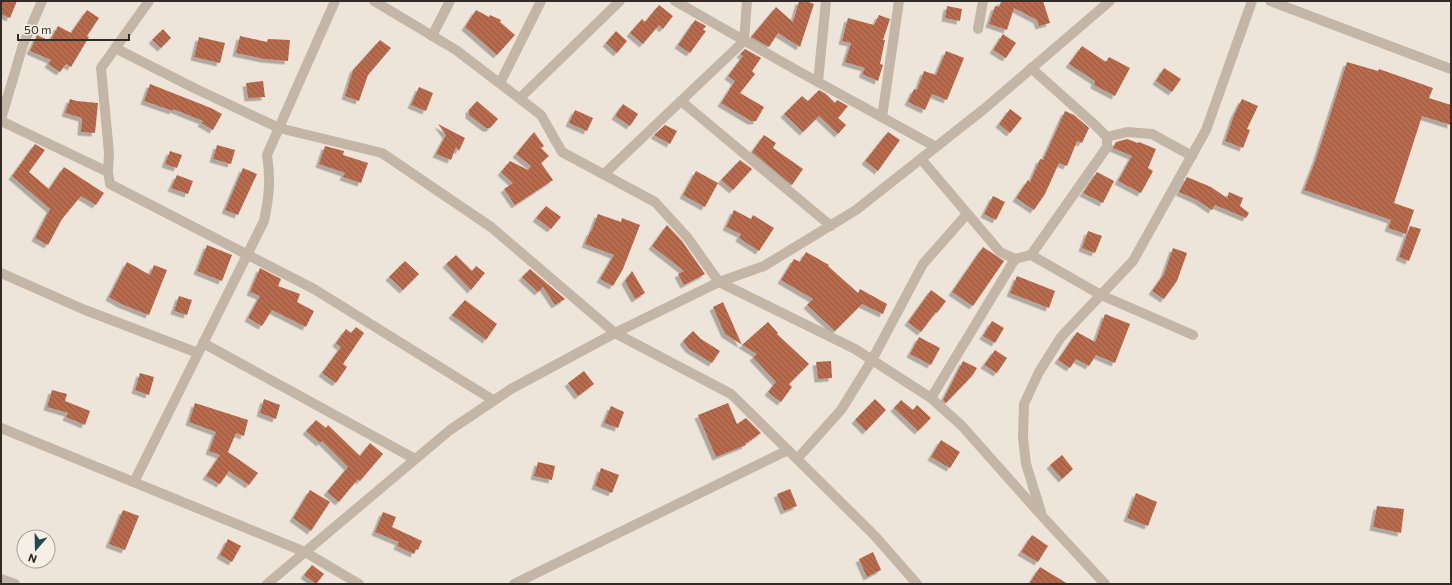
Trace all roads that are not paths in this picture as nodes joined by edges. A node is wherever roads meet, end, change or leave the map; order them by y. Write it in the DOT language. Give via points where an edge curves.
graph roads {
  1 [pos="42,1"];
  2 [pos="149,1"];
  3 [pos="335,1"];
  4 [pos="374,1"];
  5 [pos="450,1"];
  6 [pos="541,1"];
  7 [pos="620,1"];
  8 [pos="675,1"];
  9 [pos="747,1"];
  10 [pos="826,1"];
  11 [pos="899,1"];
  12 [pos="983,1"];
  13 [pos="1110,1"];
  14 [pos="1252,1"];
  15 [pos="1270,1"];
  16 [pos="978,29"];
  17 [pos="432,36"];
  18 [pos="744,41"];
  19 [pos="115,48"];
  20 [pos="1031,68"];
  21 [pos="1451,69"];
  22 [pos="818,82"];
  23 [pos="500,83"];
  24 [pos="520,98"];
  25 [pos="681,101"];
  26 [pos="882,117"];
  27 [pos="1,120"];
  28 [pos="280,128"];
  29 [pos="1107,138"];
  30 [pos="936,147"];
  31 [pos="1192,156"];
  32 [pos="921,159"];
  33 [pos="108,172"];
  34 [pos="604,174"];
  35 [pos="967,214"];
  36 [pos="831,226"];
  37 [pos="248,254"];
  38 [pos="1031,255"];
  39 [pos="1015,259"];
  40 [pos="1,273"];
  41 [pos="719,282"];
  42 [pos="1101,295"];
  43 [pos="615,333"];
  44 [pos="1193,335"];
  45 [pos="203,343"];
  46 [pos="198,353"];
  47 [pos="872,360"];
  48 [pos="931,398"];
  49 [pos="493,400"];
  50 [pos="1,428"];
  51 [pos="788,450"];
  52 [pos="415,459"];
  53 [pos="797,459"];
  54 [pos="134,482"];
  55 [pos="1042,516"];
  56 [pos="305,552"];
  57 [pos="1,579"];
  58 [pos="15,584"];
  59 [pos="267,584"];
  60 [pos="359,584"];
  61 [pos="514,584"];
  62 [pos="917,584"];
  63 [pos="1105,584"];
  1 -- 27 [label="street" via="23,45"];
  2 -- 19 [label="street"];
  3 -- 28 [label="street"];
  4 -- 17 [label="street"];
  5 -- 17 [label="street"];
  6 -- 23 [label="street"];
  7 -- 24 [label="street"];
  8 -- 18 [label="street"];
  9 -- 18 [label="street"];
  10 -- 22 [label="street"];
  11 -- 26 [label="street"];
  12 -- 16 [label="street"];
  13 -- 20 [label="street"];
  14 -- 31 [label="street" via="1206,130"];
  15 -- 21 [label="street"];
  17 -- 23 [label="street" via="456,50"];
  18 -- 22 [label="street"];
  18 -- 25 [label="street"];
  19 -- 28 [label="street"];
  19 -- 33 [label="street" via="101,68 109,153"];
  20 -- 29 [label="street"];
  20 -- 30 [label="street"];
  22 -- 26 [label="street"];
  23 -- 24 [label="street"];
  24 -- 34 [label="street" via="541,115 562,152"];
  25 -- 34 [label="street"];
  25 -- 36 [label="street"];
  26 -- 30 [label="street"];
  27 -- 33 [label="street"];
  28 -- 37 [label="street" via="267,155 270,174 269,197 264,221"];
  28 -- 43 [label="street" via="382,153 491,227"];
  29 -- 31 [label="street" via="1127,132 1152,134"];
  29 -- 38 [label="street" via="1107,147"];
  30 -- 32 [label="street"];
  31 -- 42 [label="street" via="1134,260"];
  32 -- 35 [label="street"];
  32 -- 36 [label="street" via="856,210"];
  33 -- 37 [label="street" via="110,184"];
  34 -- 41 [label="street" via="655,202 688,237"];
  35 -- 39 [label="street" via="1000,252"];
  35 -- 47 [label="street" via="924,264"];
  36 -- 41 [label="street" via="764,266"];
  37 -- 45 [label="street"];
  37 -- 49 [label="street" via="314,289"];
  38 -- 39 [label="street"];
  38 -- 42 [label="street"];
  39 -- 48 [label="street"];
  40 -- 46 [label="street" via="85,310"];
  41 -- 43 [label="street"];
  41 -- 47 [label="street" via="855,349"];
  42 -- 44 [label="street"];
  42 -- 55 [label="street" via="1061,337 1039,372 1024,404 1023,438 1026,464"];
  43 -- 49 [label="street"];
  43 -- 51 [label="street" via="731,394"];
  45 -- 46 [label="street"];
  45 -- 52 [label="street"];
  46 -- 54 [label="street"];
  47 -- 48 [label="street"];
  47 -- 53 [label="street" via="842,410"];
  48 -- 55 [label="street" via="962,426"];
  49 -- 52 [label="street" via="450,430"];
  50 -- 54 [label="street"];
  51 -- 53 [label="street"];
  51 -- 61 [label="street"];
  52 -- 56 [label="street"];
  53 -- 62 [label="street" via="875,536"];
  54 -- 56 [label="street"];
  55 -- 63 [label="street"];
  56 -- 59 [label="street"];
  56 -- 60 [label="street"];
  57 -- 58 [label="street"];
}
